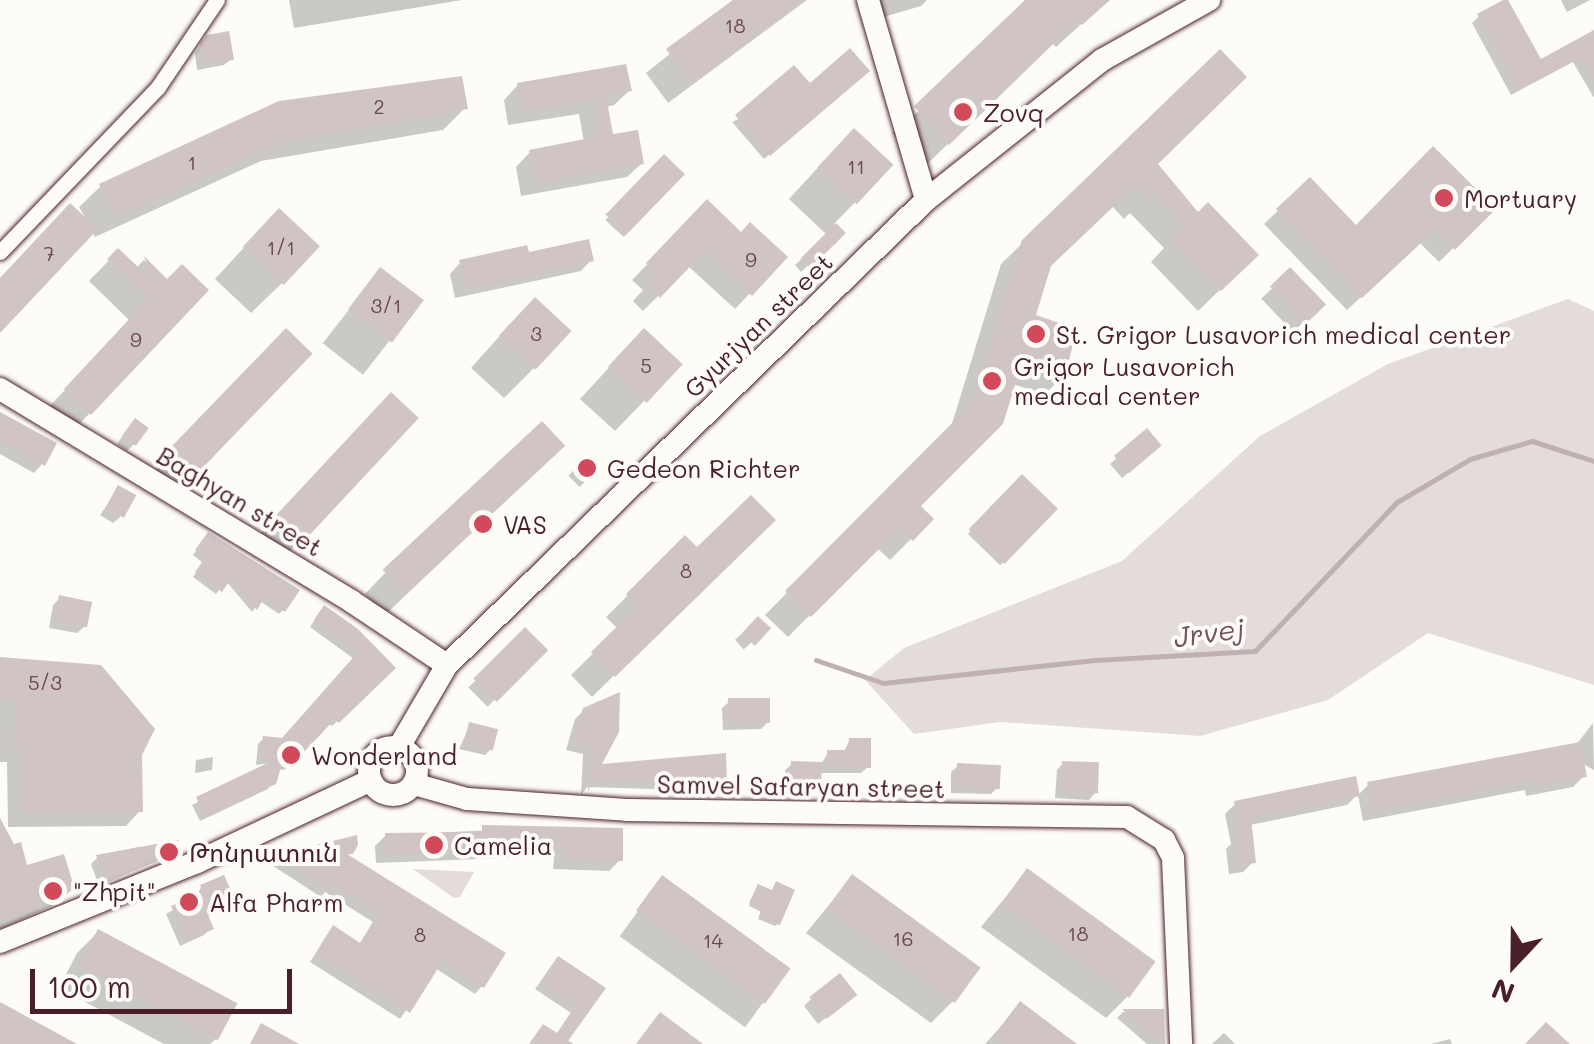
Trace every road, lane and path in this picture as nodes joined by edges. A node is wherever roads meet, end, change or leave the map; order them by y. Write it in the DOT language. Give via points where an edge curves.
graph roads {
  1 [pos="217,0"];
  2 [pos="868,0"];
  3 [pos="1209,0"];
  4 [pos="926,200"];
  5 [pos="0,252"];
  6 [pos="0,389"];
  7 [pos="447,665"];
  8 [pos="399,748"];
  9 [pos="371,780"];
  10 [pos="414,784"];
  11 [pos="0,942"];
  12 [pos="1181,1044"];
  1 -- 5 [label="street" via="158,87"];
  2 -- 4 [label="street"];
  3 -- 4 [label="street, Gyurjyan street" via="1102,60"];
  4 -- 7 [label="street, Gyurjyan street"];
  6 -- 7 [label="street, Baghyan street" via="352,600"];
  7 -- 8 [label="street, Gyurjyan street"];
  8 -- 9 [label="street" via="384,748 373,758"];
  8 -- 10 [label="street" via="416,762"];
  9 -- 10 [label="street" via="388,794"];
  9 -- 11 [label="street" via="197,862"];
  10 -- 12 [label="street, Samvel Safaryan street" via="467,799 627,810 1127,817 1164,840 1173,858"];
}
